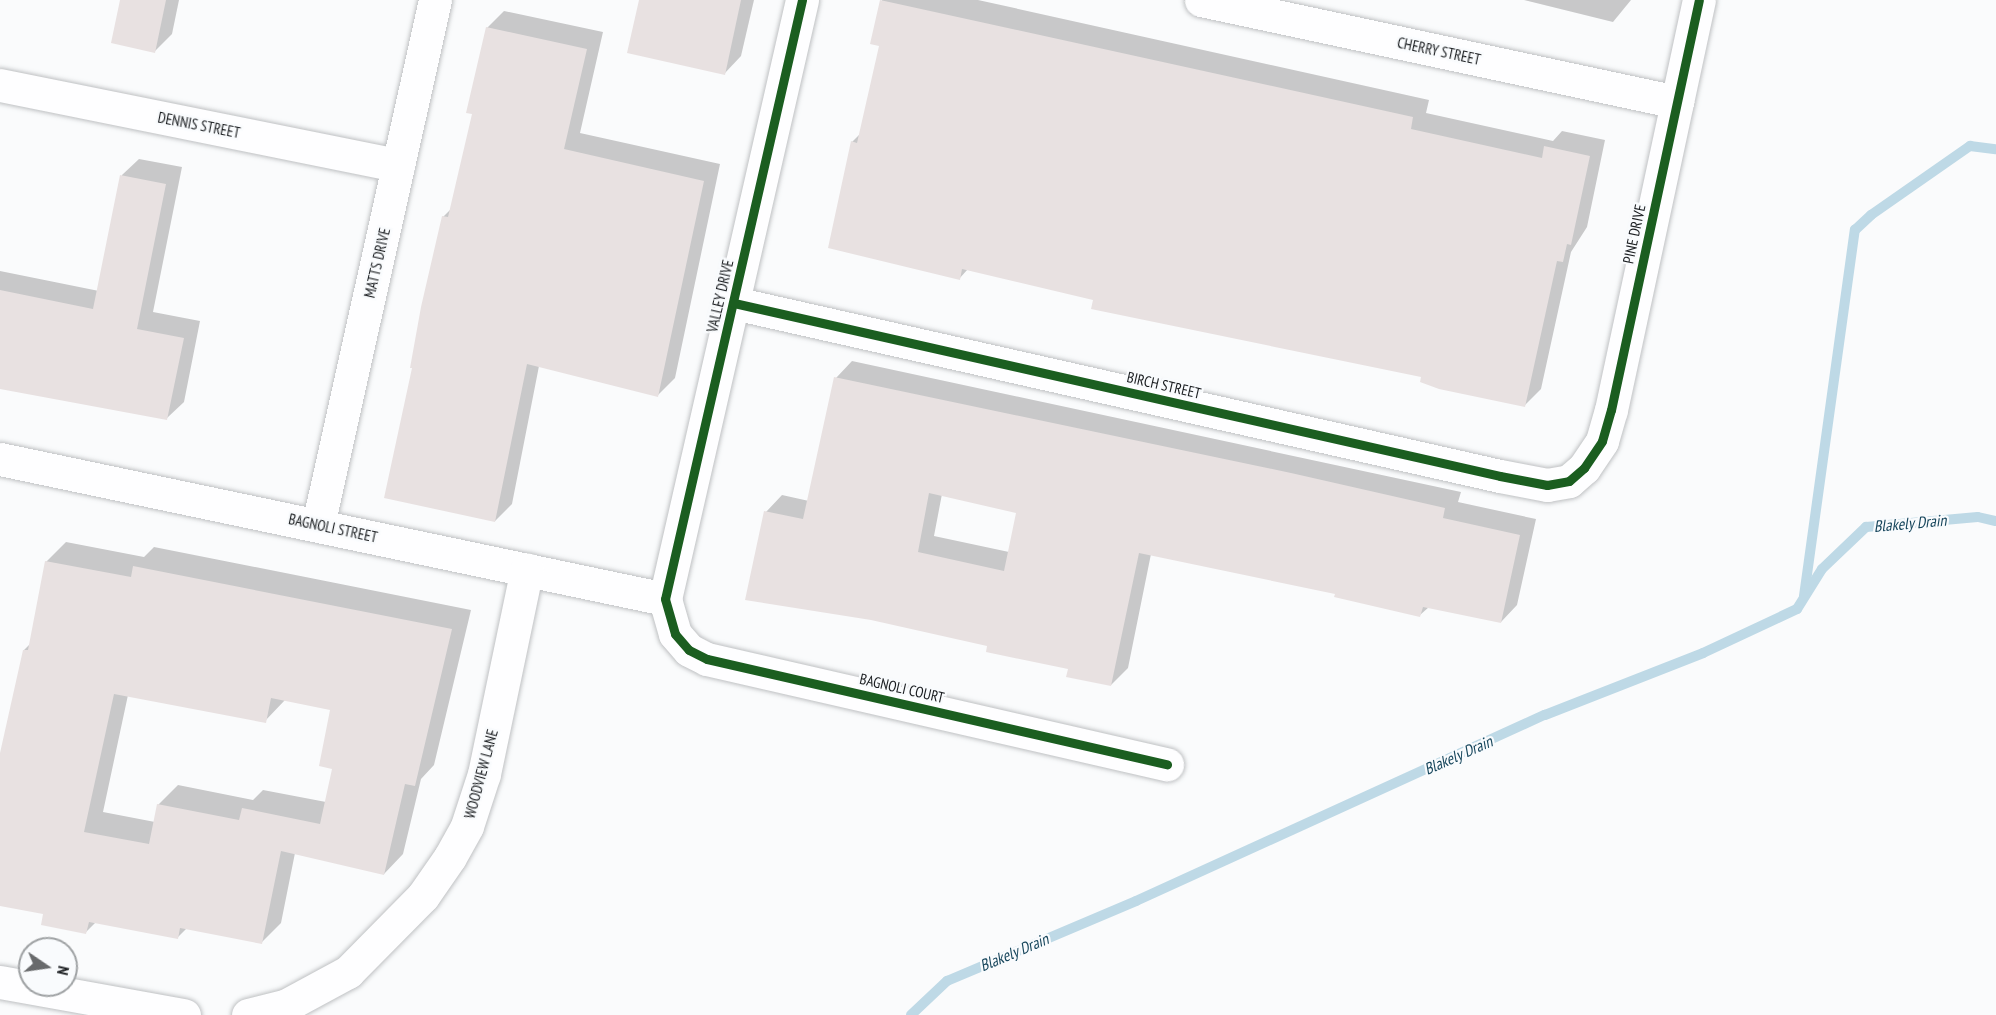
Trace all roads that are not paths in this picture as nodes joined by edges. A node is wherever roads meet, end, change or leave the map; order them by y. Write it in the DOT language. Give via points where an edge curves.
graph roads {
  1 [pos="435,0"];
  2 [pos="802,0"];
  3 [pos="1201,0"];
  4 [pos="1699,0"];
  5 [pos="0,85"];
  6 [pos="1677,102"];
  7 [pos="398,165"];
  8 [pos="734,303"];
  9 [pos="0,459"];
  10 [pos="1584,468"];
  11 [pos="318,525"];
  12 [pos="527,569"];
  13 [pos="665,599"];
  14 [pos="1167,764"];
  15 [pos="0,982"];
  16 [pos="0,988"];
  17 [pos="184,1015"];
  18 [pos="248,1015"];
  1 -- 7 [label="street, MATTS DRIVE"];
  2 -- 8 [label="street, VALLEY DRIVE"];
  3 -- 6 [label="street, CHERRY STREET"];
  4 -- 6 [label="street, PINE DRIVE"];
  5 -- 7 [label="street, DENNIS STREET"];
  6 -- 10 [label="street, PINE DRIVE" via="1611,410 1602,441"];
  7 -- 11 [label="street, MATTS DRIVE"];
  8 -- 10 [label="street, BIRCH STREET" via="1500,476 1547,485 1569,481"];
  8 -- 13 [label="street, VALLEY DRIVE"];
  9 -- 11 [label="street, BAGNOLI STREET"];
  11 -- 12 [label="street, BAGNOLI STREET"];
  12 -- 13 [label="street, BAGNOLI STREET"];
  12 -- 18 [label="street, WOODVIEW LANE" via="484,774 467,826 450,857 423,896 348,972 285,1006"];
  13 -- 14 [label="street, BAGNOLI COURT" via="675,634 689,650 707,659"];
  15 -- 16 [label="street"];
  15 -- 17 [label="street"];
}
